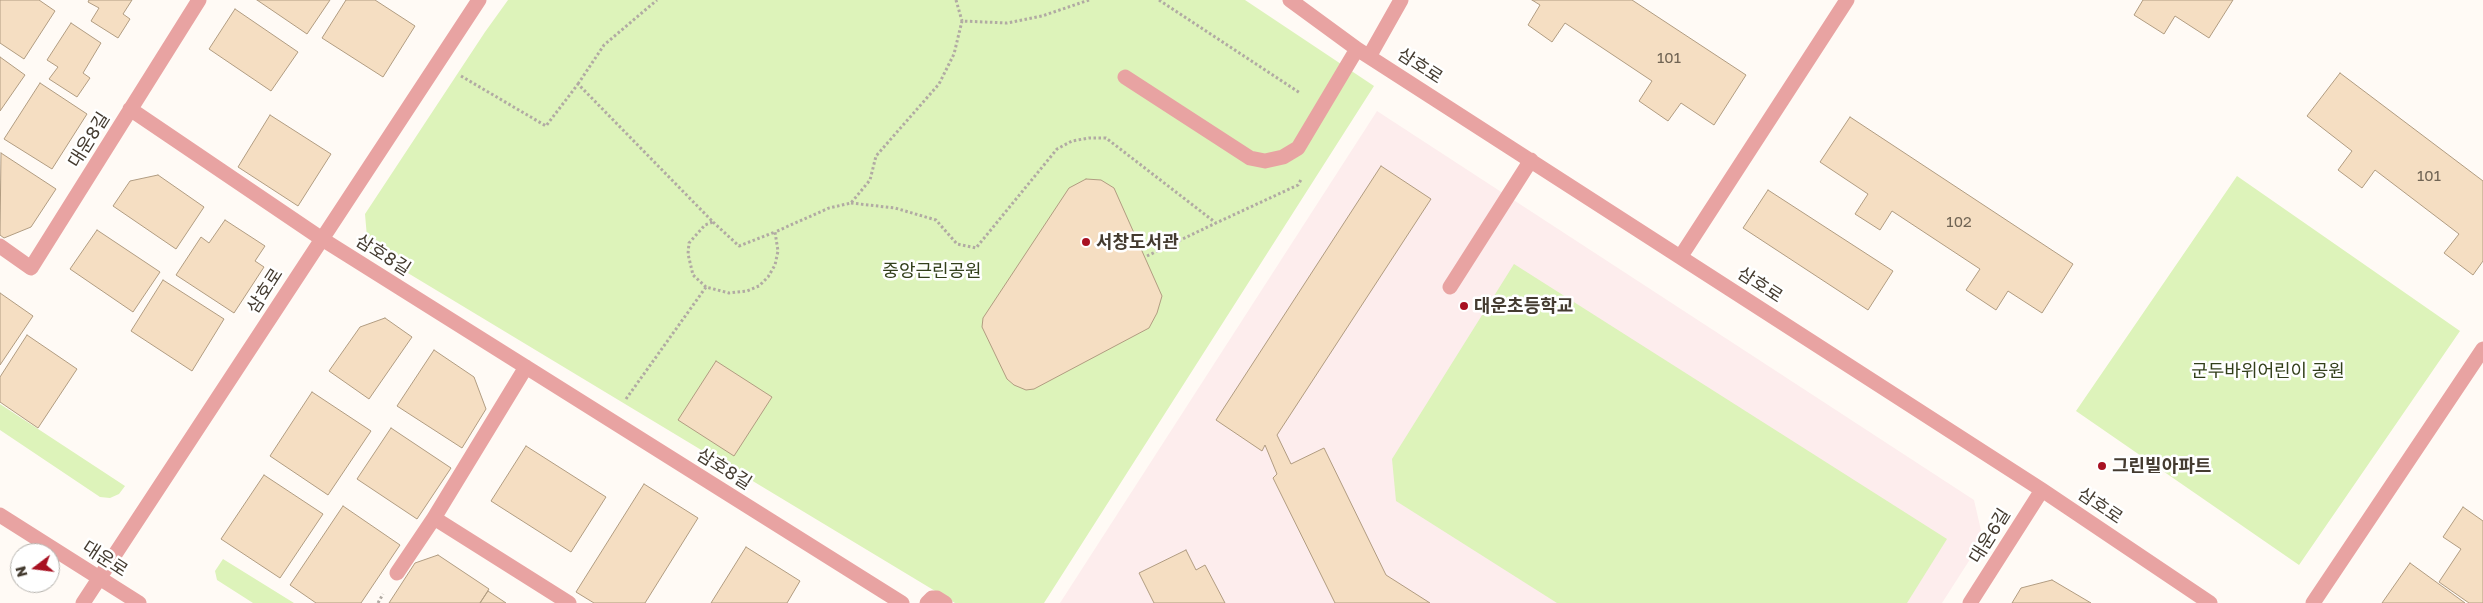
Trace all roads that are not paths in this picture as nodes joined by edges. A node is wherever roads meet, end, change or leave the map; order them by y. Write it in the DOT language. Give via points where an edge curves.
graph roads {
  1 [pos="199,0"];
  2 [pos="479,0"];
  3 [pos="1290,0"];
  4 [pos="1401,0"];
  5 [pos="1847,0"];
  6 [pos="1363,52"];
  7 [pos="1125,77"];
  8 [pos="130,109"];
  9 [pos="1531,160"];
  10 [pos="322,239"];
  11 [pos="0,246"];
  12 [pos="1681,256"];
  13 [pos="1450,287"];
  14 [pos="2483,349"];
  15 [pos="526,367"];
  16 [pos="2042,490"];
  17 [pos="0,515"];
  18 [pos="434,518"];
  19 [pos="398,573"];
  20 [pos="99,577"];
  21 [pos="83,603"];
  22 [pos="139,603"];
  23 [pos="569,603"];
  24 [pos="902,603"];
  25 [pos="927,603"];
  26 [pos="945,603"];
  27 [pos="1970,603"];
  28 [pos="2210,603"];
  29 [pos="2313,603"];
  1 -- 8 [label="street, 대운8길"];
  2 -- 10 [label="street, 삼호로"];
  3 -- 6 [label="street, 삼호로"];
  4 -- 6 [label="street"];
  5 -- 12 [label="street"];
  6 -- 7 [label="street" via="1320,107 1298,148 1282,157 1264,161 1250,158"];
  6 -- 9 [label="street, 삼호로"];
  8 -- 10 [label="street, 삼호8길"];
  8 -- 11 [label="street, 대운8길" via="31,268"];
  9 -- 12 [label="street, 삼호로"];
  9 -- 13 [label="street"];
  10 -- 15 [label="street, 삼호8길"];
  10 -- 20 [label="street, 삼호로"];
  12 -- 16 [label="street, 삼호로"];
  14 -- 29 [label="street"];
  15 -- 18 [label="street"];
  15 -- 24 [label="street, 삼호8길"];
  16 -- 27 [label="street, 대운6길"];
  16 -- 28 [label="street, 삼호로"];
  17 -- 20 [label="street, 대운로"];
  18 -- 19 [label="street"];
  18 -- 23 [label="street"];
  20 -- 21 [label="street, 삼호로"];
  20 -- 22 [label="street, 대운로"];
  25 -- 26 [label="street" via="932,598"];
}
